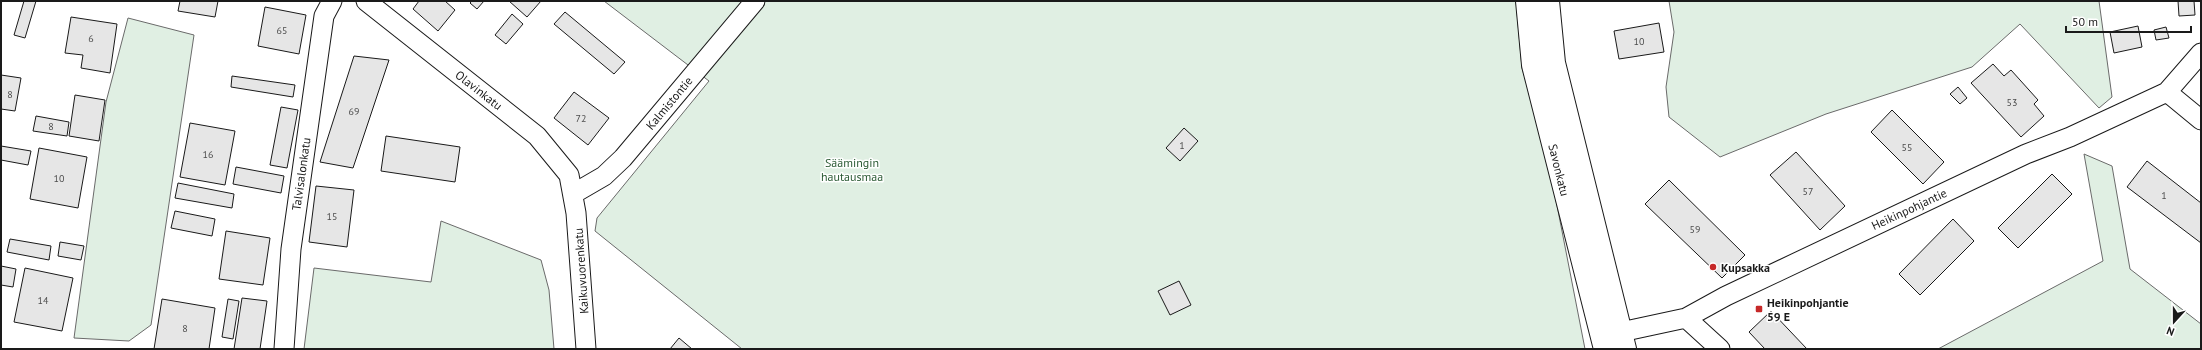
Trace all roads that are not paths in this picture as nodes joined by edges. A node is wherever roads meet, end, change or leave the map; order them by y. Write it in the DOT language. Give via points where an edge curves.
graph roads {
  1 [pos="332,1"];
  2 [pos="366,1"];
  3 [pos="755,1"];
  4 [pos="1527,1"];
  5 [pos="1548,1"];
  6 [pos="2201,53"];
  7 [pos="2167,92"];
  8 [pos="2201,120"];
  9 [pos="573,194"];
  10 [pos="1686,318"];
  11 [pos="1613,341"];
  12 [pos="284,349"];
  13 [pos="586,349"];
  14 [pos="1720,349"];
  1 -- 12 [label="street, Talvisalonkatu" via="324,16 290,249"];
  2 -- 9 [label="street, Olavinkatu" via="537,136 569,175"];
  3 -- 9 [label="street, Kalmistontie" via="623,158 604,176"];
  4 -- 11 [label="main road, Savonkatu" via="1533,65"];
  5 -- 11 [label="main road, Savonkatu" via="1554,63"];
  6 -- 7 [label="street, Heikinpohjantie"];
  7 -- 8 [label="street"];
  7 -- 10 [label="street, Heikinpohjantie" via="2070,137 2026,154 1726,296"];
  9 -- 13 [label="street, Kaikuvuorenkatu"];
  10 -- 11 [label="street, Heikinpohjantie" via="1662,322"];
  10 -- 14 [label="street"];
}
